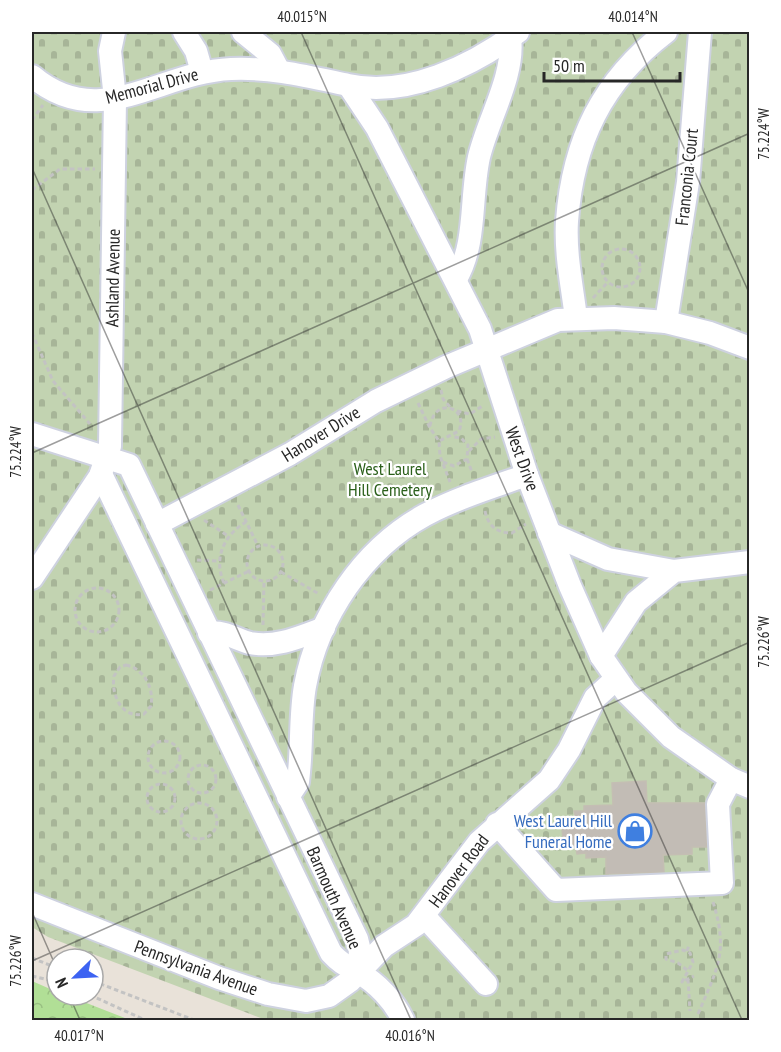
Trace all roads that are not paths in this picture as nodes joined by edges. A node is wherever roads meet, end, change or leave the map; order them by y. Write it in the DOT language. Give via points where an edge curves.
graph roads {
  1 [pos="114,32"];
  2 [pos="184,32"];
  3 [pos="666,32"];
  4 [pos="700,32"];
  5 [pos="244,33"];
  6 [pos="514,35"];
  7 [pos="231,69"];
  8 [pos="279,71"];
  9 [pos="202,72"];
  10 [pos="32,76"];
  11 [pos="349,86"];
  12 [pos="115,99"];
  13 [pos="456,279"];
  14 [pos="576,318"];
  15 [pos="666,322"];
  16 [pos="750,348"];
  17 [pos="488,349"];
  18 [pos="32,434"];
  19 [pos="107,459"];
  20 [pos="531,484"];
  21 [pos="158,524"];
  22 [pos="549,533"];
  23 [pos="750,562"];
  24 [pos="674,571"];
  25 [pos="32,578"];
  26 [pos="324,628"];
  27 [pos="209,633"];
  28 [pos="601,656"];
  29 [pos="616,679"];
  30 [pos="740,783"];
  31 [pos="288,797"];
  32 [pos="497,824"];
  33 [pos="32,904"];
  34 [pos="424,916"];
  35 [pos="358,972"];
  36 [pos="486,984"];
  37 [pos="403,1020"];
  1 -- 12 [label="lane, Ashland Avenue" via="110,51"];
  2 -- 9 [label="lane" via="196,51"];
  3 -- 14 [label="lane" via="610,86 582,145 567,222"];
  4 -- 15 [label="lane, Franconia Court" via="688,182"];
  5 -- 7 [label="lane"];
  5 -- 8 [label="lane" via="270,54"];
  6 -- 11 [label="lane, Memorial Drive" via="431,78 397,86"];
  6 -- 13 [label="lane" via="511,61 480,157 469,247"];
  7 -- 8 [label="lane, Memorial Drive"];
  7 -- 9 [label="lane, Memorial Drive"];
  8 -- 11 [label="lane, Memorial Drive"];
  9 -- 12 [label="lane, Memorial Drive"];
  10 -- 12 [label="lane, Memorial Drive" via="76,100"];
  11 -- 13 [label="lane, West Drive" via="377,128"];
  12 -- 19 [label="lane, Ashland Avenue"];
  13 -- 17 [label="lane, West Drive"];
  14 -- 15 [label="lane, Hanover Drive"];
  14 -- 17 [label="lane, Hanover Drive" via="541,326"];
  15 -- 16 [label="lane, Hanover Drive"];
  17 -- 20 [label="lane, West Drive"];
  17 -- 21 [label="lane, Hanover Drive" via="351,414 290,454"];
  18 -- 19 [label="lane"];
  19 -- 21 [label="lane, Barmouth Avenue" via="129,465"];
  19 -- 25 [label="lane"];
  19 -- 35 [label="lane, Barmouth Avenue" via="331,953"];
  20 -- 22 [label="lane, West Drive"];
  20 -- 26 [label="lane" via="493,487 411,524 366,563"];
  21 -- 27 [label="lane, Barmouth Avenue"];
  22 -- 24 [label="lane" via="608,559"];
  22 -- 28 [label="lane, West Drive"];
  23 -- 24 [label="lane"];
  24 -- 28 [label="lane" via="636,602"];
  26 -- 27 [label="lane" via="262,645"];
  26 -- 31 [label="lane" via="305,686 298,782"];
  27 -- 31 [label="lane, Barmouth Avenue"];
  28 -- 29 [label="lane, West Drive"];
  29 -- 30 [label="lane, West Drive" via="671,737"];
  29 -- 32 [label="lane, Hanover Road" via="595,698 549,780"];
  30 -- 32 [label="lane" via="718,804 722,883 556,890"];
  31 -- 35 [label="lane, Barmouth Avenue" via="357,939"];
  32 -- 34 [label="lane, Hanover Road" via="472,850"];
  33 -- 35 [label="lane, Pennsylvania Avenue" via="219,978 290,1000 329,996"];
  34 -- 35 [label="lane, Hanover Road" via="384,946"];
  34 -- 36 [label="lane"];
  35 -- 37 [label="lane" via="388,997"];
}
